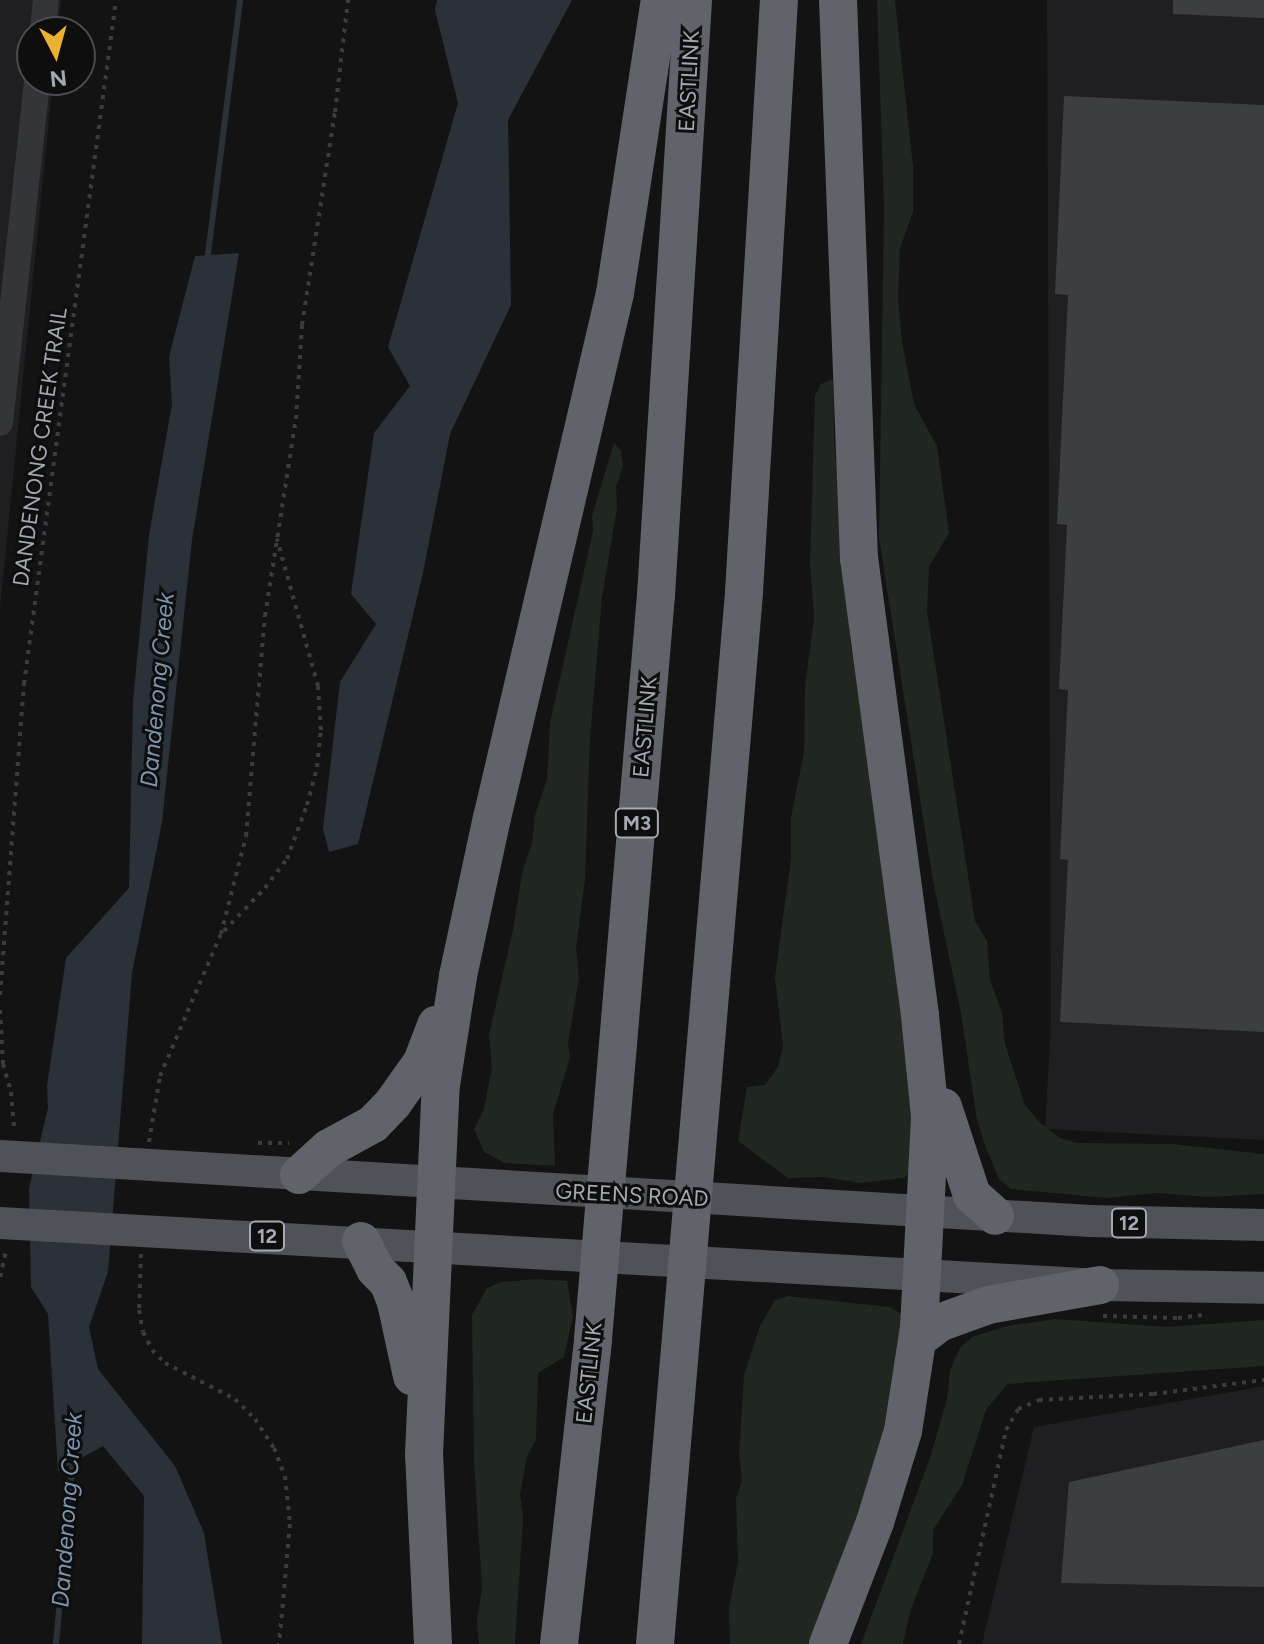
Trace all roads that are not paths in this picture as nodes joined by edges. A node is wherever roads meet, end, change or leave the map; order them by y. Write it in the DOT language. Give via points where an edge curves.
graph roads {
  1 [pos="660,0"];
  2 [pos="693,0"];
  3 [pos="779,0"];
  4 [pos="838,0"];
  5 [pos="35,96"];
  6 [pos="0,423"];
  7 [pos="458,976"];
  8 [pos="920,1015"];
  9 [pos="0,1156"];
  10 [pos="299,1175"];
  11 [pos="434,1185"];
  12 [pos="926,1212"];
  13 [pos="995,1216"];
  14 [pos="0,1223"];
  15 [pos="1264,1225"];
  16 [pos="361,1241"];
  17 [pos="432,1247"];
  18 [pos="922,1275"];
  19 [pos="1100,1285"];
  20 [pos="1264,1288"];
  21 [pos="918,1339"];
  22 [pos="424,1454"];
  23 [pos="433,1644"];
  24 [pos="559,1644"];
  25 [pos="655,1644"];
  26 [pos="828,1644"];
  1 -- 7 [label="highway" via="615,293"];
  2 -- 24 [label="highway, EASTLINK / M3" via="655,611 593,1339"];
  3 -- 25 [label="highway" via="744,592"];
  4 -- 8 [label="highway" via="859,559"];
  5 -- 6 [label="street"];
  7 -- 10 [label="highway" via="411,1081 373,1124 329,1148"];
  7 -- 11 [label="highway" via="439,1096"];
  8 -- 12 [label="highway" via="930,1116"];
  8 -- 13 [label="highway" via="959,1163 972,1195"];
  9 -- 10 [label="main road, GREENS ROAD / 12"];
  10 -- 11 [label="main road, GREENS ROAD / 12"];
  11 -- 12 [label="main road, GREENS ROAD / 12"];
  11 -- 17 [label="highway"];
  12 -- 13 [label="main road, GREENS ROAD / 12"];
  12 -- 18 [label="highway"];
  13 -- 15 [label="main road, GREENS ROAD / 12"];
  14 -- 16 [label="main road, 12"];
  16 -- 17 [label="main road, 12"];
  16 -- 22 [label="highway" via="388,1282 399,1313"];
  17 -- 18 [label="main road, 12"];
  17 -- 22 [label="highway"];
  18 -- 19 [label="main road, 12"];
  18 -- 21 [label="highway"];
  19 -- 20 [label="main road, 12"];
  19 -- 21 [label="highway" via="988,1305 939,1323"];
  21 -- 26 [label="highway" via="893,1471"];
  22 -- 23 [label="highway"];
}
